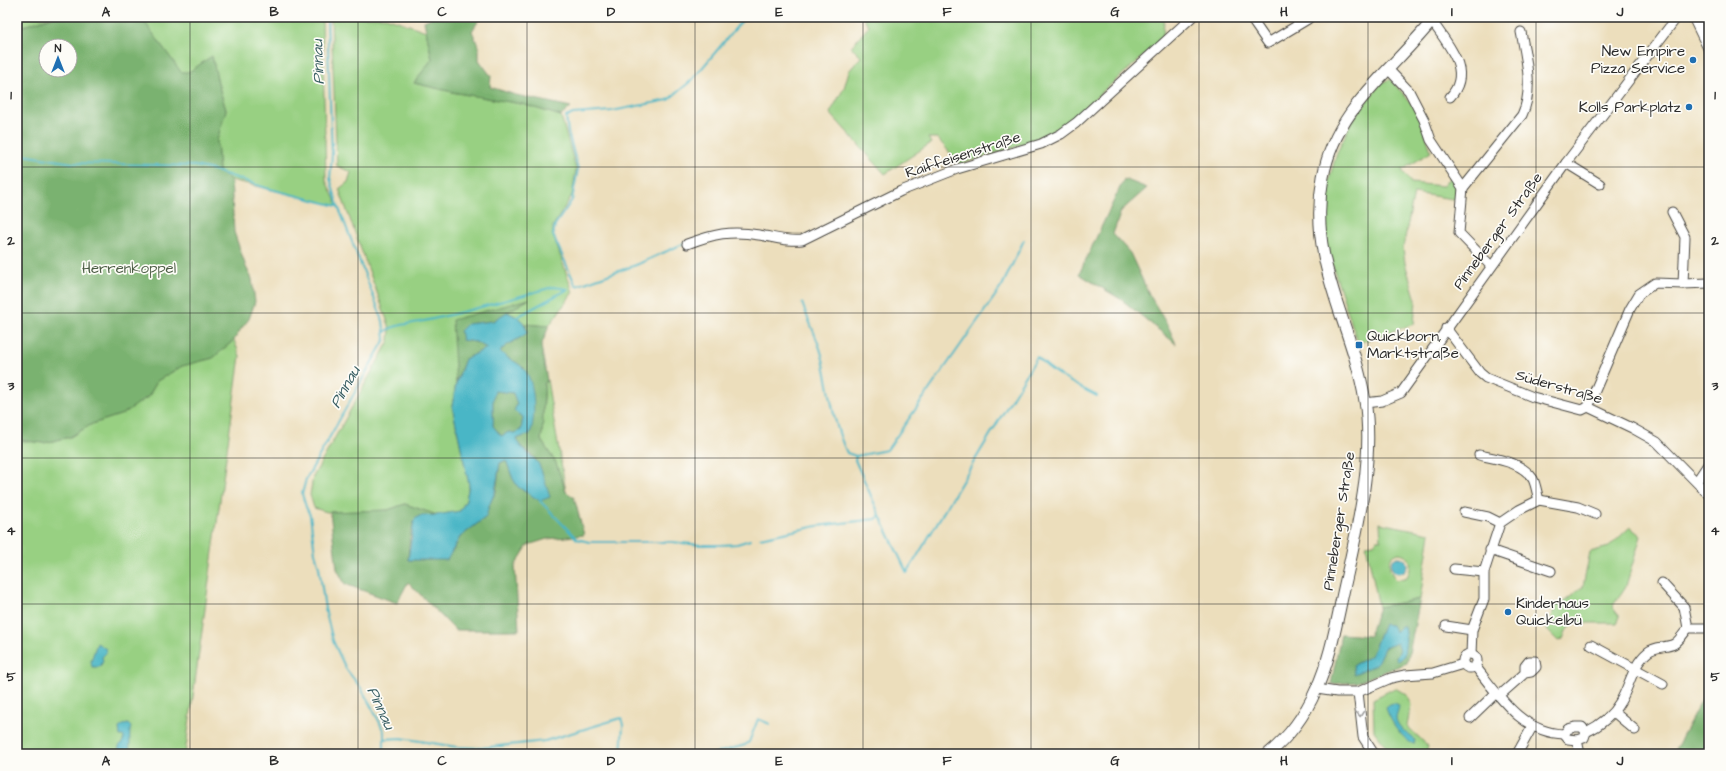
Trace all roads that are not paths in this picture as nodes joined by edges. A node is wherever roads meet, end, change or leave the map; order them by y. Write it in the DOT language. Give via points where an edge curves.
graph roads {
  1 [pos="1192,17"];
  2 [pos="1250,17"];
  3 [pos="1308,17"];
  4 [pos="1676,17"];
  5 [pos="1694,17"];
  6 [pos="1709,18"];
  7 [pos="1434,19"];
  8 [pos="1521,32"];
  9 [pos="1709,48"];
  10 [pos="1388,69"];
  11 [pos="1450,97"];
  12 [pos="1566,163"];
  13 [pos="1600,184"];
  14 [pos="1463,188"];
  15 [pos="1672,212"];
  16 [pos="687,244"];
  17 [pos="1491,266"];
  18 [pos="1709,283"];
  19 [pos="1682,284"];
  20 [pos="1446,328"];
  21 [pos="1365,403"];
  22 [pos="1588,407"];
  23 [pos="1479,455"];
  24 [pos="1709,463"];
  25 [pos="1697,481"];
  26 [pos="1709,495"];
  27 [pos="1539,500"];
  28 [pos="1464,512"];
  29 [pos="1595,514"];
  30 [pos="1500,523"];
  31 [pos="1490,550"];
  32 [pos="1454,569"];
  33 [pos="1551,571"];
  34 [pos="1484,572"];
  35 [pos="1662,583"];
  36 [pos="1446,626"];
  37 [pos="1688,628"];
  38 [pos="1709,628"];
  39 [pos="1472,630"];
  40 [pos="1591,645"];
  41 [pos="1471,654"];
  42 [pos="1463,664"];
  43 [pos="1475,666"];
  44 [pos="1634,668"];
  45 [pos="1525,673"];
  46 [pos="1663,684"];
  47 [pos="1317,689"];
  48 [pos="1358,692"];
  49 [pos="1498,694"];
  50 [pos="1614,712"];
  51 [pos="1470,718"];
  52 [pos="1532,727"];
  53 [pos="1635,730"];
  54 [pos="1586,732"];
  55 [pos="1564,734"];
  56 [pos="1577,740"];
  57 [pos="1268,754"];
  58 [pos="1374,754"];
  59 [pos="1517,754"];
  60 [pos="1580,754"];
  1 -- 16 [label="street, Raiffeisenstraße" via="1076,122 1061,134 1041,144 957,169 901,191 802,240 726,232"];
  2 -- 3 [label="street" via="1268,43"];
  4 -- 12 [label="street, Pinneberger Straße"];
  5 -- 6 [label="street"];
  5 -- 9 [label="main road"];
  7 -- 10 [label="main road"];
  7 -- 11 [label="street" via="1459,67 1457,90"];
  8 -- 14 [label="street" via="1529,93 1526,106 1522,115"];
  10 -- 14 [label="street" via="1409,91 1431,140"];
  10 -- 21 [label="main road" via="1362,97 1340,129 1324,175 1320,200 1320,234 1326,270"];
  12 -- 13 [label="street"];
  12 -- 17 [label="street, Pinneberger Straße"];
  14 -- 17 [label="street" via="1459,233"];
  15 -- 19 [label="street" via="1685,237"];
  17 -- 20 [label="street, Pinneberger Straße"];
  18 -- 19 [label="street"];
  19 -- 22 [label="street" via="1655,283 1639,294 1630,309"];
  20 -- 21 [label="street, Pinneberger Straße" via="1401,393 1382,401"];
  20 -- 22 [label="street, Süderstraße" via="1486,378 1533,397 1582,410"];
  21 -- 47 [label="main road, Pinneberger Straße" via="1367,429 1363,491 1336,624"];
  22 -- 25 [label="street, Süderstraße" via="1657,442"];
  23 -- 27 [label="street" via="1519,466 1532,479"];
  24 -- 25 [label="street"];
  25 -- 26 [label="street, Süderstraße"];
  27 -- 29 [label="street" via="1578,507"];
  27 -- 30 [label="street"];
  28 -- 30 [label="street" via="1488,517"];
  30 -- 31 [label="street"];
  31 -- 33 [label="street"];
  31 -- 34 [label="street"];
  32 -- 34 [label="street"];
  34 -- 39 [label="street" via="1484,599"];
  35 -- 37 [label="street" via="1684,607"];
  36 -- 39 [label="street"];
  37 -- 38 [label="street"];
  37 -- 44 [label="street" via="1674,644 1662,645 1648,651"];
  39 -- 41 [label="street"];
  40 -- 44 [label="street"];
  41 -- 42 [label="street" via="1463,658"];
  41 -- 43 [label="street" via="1477,659"];
  42 -- 43 [label="street" via="1471,668"];
  42 -- 48 [label="street" via="1433,673 1390,678"];
  43 -- 49 [label="street"];
  44 -- 46 [label="street"];
  44 -- 50 [label="street"];
  45 -- 49 [label="street"];
  47 -- 48 [label="street"];
  47 -- 57 [label="main road, Pinneberger Straße" via="1303,715"];
  48 -- 58 [label="street, one-way" via="1363,737"];
  49 -- 51 [label="street"];
  49 -- 52 [label="street" via="1514,714"];
  50 -- 53 [label="street"];
  50 -- 54 [label="street" via="1601,725"];
  52 -- 55 [label="street" via="1552,734"];
  52 -- 59 [label="street"];
  54 -- 55 [label="street" via="1582,727 1575,727 1568,729"];
  54 -- 56 [label="street" via="1584,738"];
  55 -- 56 [label="street" via="1568,739"];
  56 -- 60 [label="street"];
}
